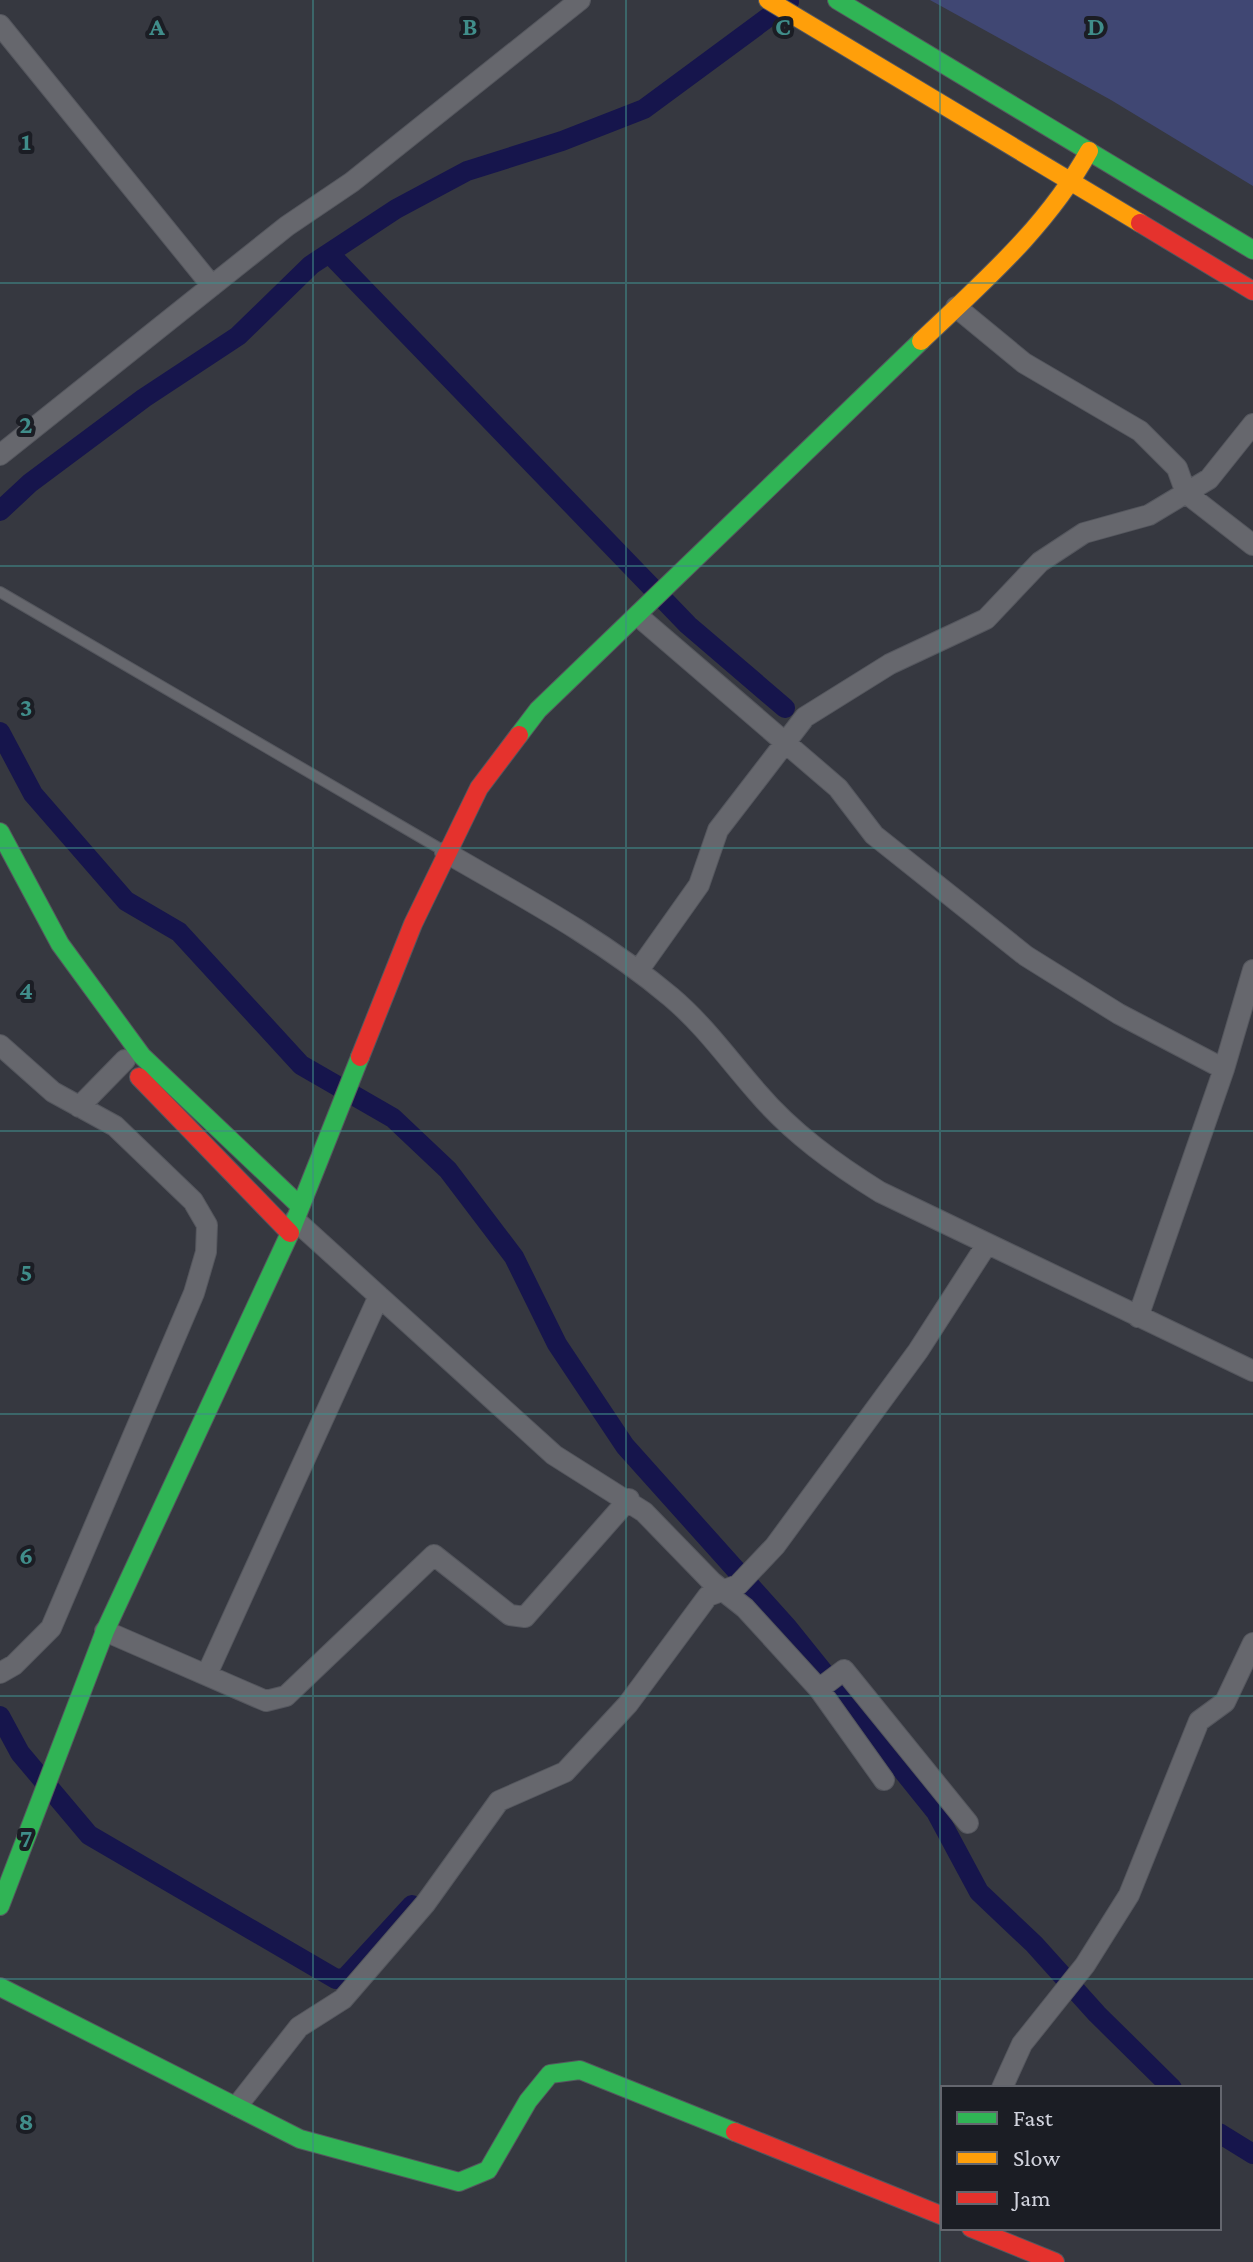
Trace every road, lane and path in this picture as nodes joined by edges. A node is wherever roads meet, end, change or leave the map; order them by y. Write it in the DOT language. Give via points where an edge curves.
graph roads {
  1 [pos="580,0"];
  2 [pos="768,0"];
  3 [pos="844,4"];
  4 [pos="0,25"];
  5 [pos="1089,151"];
  6 [pos="1072,182"];
  7 [pos="1253,250"];
  8 [pos="212,286"];
  9 [pos="1253,291"];
  10 [pos="956,307"];
  11 [pos="1253,424"];
  12 [pos="0,455"];
  13 [pos="1186,493"];
  14 [pos="1253,545"];
  15 [pos="0,592"];
  16 [pos="639,616"];
  17 [pos="785,744"];
  18 [pos="0,832"];
  19 [pos="445,852"];
  20 [pos="0,870"];
  21 [pos="1253,970"];
  22 [pos="638,971"];
  23 [pos="0,1045"];
  24 [pos="125,1060"];
  25 [pos="1224,1069"];
  26 [pos="79,1107"];
  27 [pos="295,1220"];
  28 [pos="987,1244"];
  29 [pos="379,1296"];
  30 [pos="1138,1317"];
  31 [pos="1253,1371"];
  32 [pos="629,1499"];
  33 [pos="730,1588"];
  34 [pos="105,1631"];
  35 [pos="1253,1643"];
  36 [pos="7,1669"];
  37 [pos="207,1674"];
  38 [pos="820,1689"];
  39 [pos="884,1780"];
  40 [pos="968,1823"];
  41 [pos="0,1906"];
  42 [pos="0,1987"];
  43 [pos="1003,2086"];
  44 [pos="237,2106"];
  45 [pos="941,2215"];
  46 [pos="976,2230"];
  47 [pos="1055,2262"];
  1 -- 8 [label="street"];
  2 -- 6 [label="street"];
  3 -- 5 [label="street"];
  4 -- 8 [label="street"];
  5 -- 6 [label="street"];
  5 -- 7 [label="street"];
  6 -- 9 [label="street"];
  6 -- 10 [label="street" via="1032,234"];
  8 -- 12 [label="street"];
  10 -- 13 [label="street" via="1024,363 1140,431 1177,468"];
  10 -- 16 [label="street"];
  11 -- 13 [label="street" via="1209,479"];
  13 -- 14 [label="street"];
  13 -- 17 [label="street" via="1149,515 1084,533 1040,562 986,619 842,692 805,717"];
  15 -- 19 [label="lane"];
  16 -- 17 [label="street"];
  16 -- 19 [label="street" via="538,710 479,788"];
  17 -- 22 [label="street" via="718,830 699,885"];
  17 -- 25 [label="street" via="838,788 874,835 1026,956 1119,1014"];
  18 -- 27 [label="street" via="60,944 142,1056"];
  19 -- 22 [label="street" via="602,942"];
  19 -- 27 [label="street"];
  20 -- 24 [label="street" via="79,1002"];
  21 -- 25 [label="street"];
  22 -- 28 [label="street" via="714,1037 758,1094 825,1158 880,1192"];
  23 -- 26 [label="street" via="53,1092"];
  24 -- 26 [label="street"];
  24 -- 27 [label="street" via="159,1100"];
  25 -- 30 [label="street"];
  26 -- 36 [label="street" via="115,1126 193,1201 207,1225 206,1252 194,1293 51,1628"];
  27 -- 29 [label="street"];
  27 -- 34 [label="street"];
  28 -- 30 [label="street"];
  28 -- 33 [label="street" via="918,1351 763,1558"];
  29 -- 32 [label="street" via="554,1455"];
  29 -- 37 [label="street"];
  30 -- 31 [label="street"];
  32 -- 33 [label="street"];
  32 -- 37 [label="street" via="525,1617 510,1615 434,1555 286,1696 266,1701"];
  33 -- 38 [label="street"];
  33 -- 44 [label="street" via="708,1596 628,1704 565,1772 499,1801 425,1904 343,1999 299,2027"];
  34 -- 37 [label="street"];
  34 -- 41 [label="street"];
  35 -- 43 [label="street" via="1225,1702 1199,1721 1129,1895 1085,1965 1022,2044"];
  38 -- 39 [label="street"];
  38 -- 40 [label="street" via="844,1670"];
  42 -- 44 [label="street"];
  44 -- 45 [label="street" via="300,2139 459,2182 488,2170 550,2074 580,2070"];
  46 -- 47 [label="street"];
}
